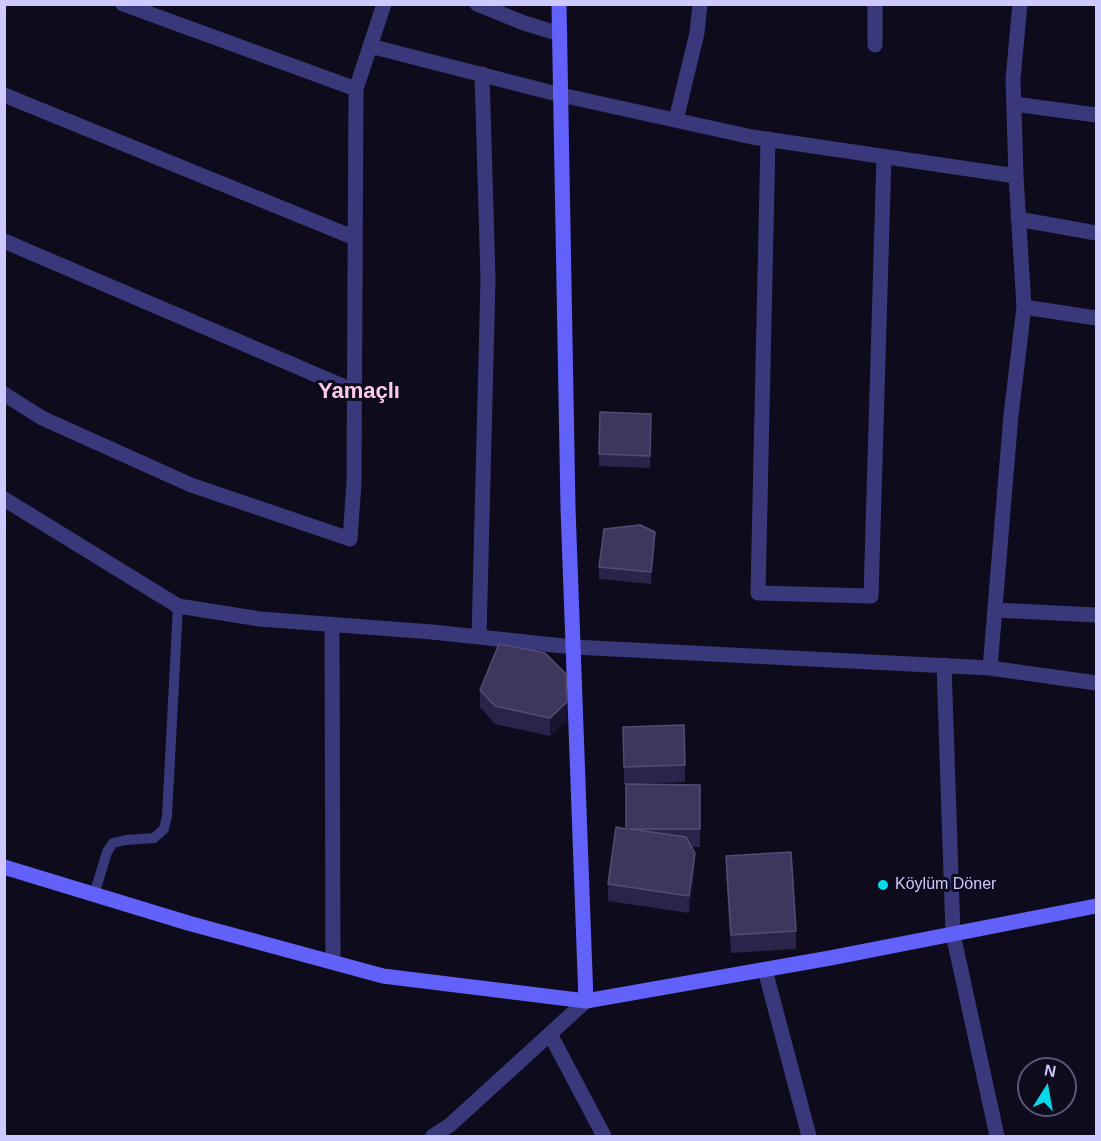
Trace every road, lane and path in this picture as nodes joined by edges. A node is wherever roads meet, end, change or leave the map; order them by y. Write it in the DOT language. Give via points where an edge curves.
graph roads {
  1 [pos="123,4"];
  2 [pos="384,4"];
  3 [pos="477,4"];
  4 [pos="559,4"];
  5 [pos="700,4"];
  6 [pos="875,4"];
  7 [pos="1020,4"];
  8 [pos="560,34"];
  9 [pos="875,45"];
  10 [pos="370,46"];
  11 [pos="482,74"];
  12 [pos="356,89"];
  13 [pos="4,95"];
  14 [pos="561,95"];
  15 [pos="1014,104"];
  16 [pos="1096,115"];
  17 [pos="676,120"];
  18 [pos="768,139"];
  19 [pos="884,156"];
  20 [pos="1016,176"];
  21 [pos="1018,219"];
  22 [pos="1096,233"];
  23 [pos="355,238"];
  24 [pos="4,241"];
  25 [pos="1024,307"];
  26 [pos="1096,318"];
  27 [pos="354,391"];
  28 [pos="4,393"];
  29 [pos="4,499"];
  30 [pos="178,606"];
  31 [pos="995,610"];
  32 [pos="1096,615"];
  33 [pos="332,625"];
  34 [pos="479,637"];
  35 [pos="573,647"];
  36 [pos="944,665"];
  37 [pos="990,668"];
  38 [pos="1096,682"];
  39 [pos="4,867"];
  40 [pos="94,895"];
  41 [pos="1096,906"];
  42 [pos="953,934"];
  43 [pos="333,963"];
  44 [pos="765,970"];
  45 [pos="586,1001"];
  46 [pos="550,1034"];
  47 [pos="452,1131"];
  48 [pos="433,1137"];
  49 [pos="604,1137"];
  50 [pos="808,1137"];
  51 [pos="997,1137"];
  1 -- 12 [label="street"];
  2 -- 10 [label="street"];
  3 -- 8 [label="street"];
  4 -- 8 [label="main road"];
  5 -- 17 [label="street"];
  6 -- 9 [label="street"];
  7 -- 15 [label="street"];
  8 -- 14 [label="main road"];
  10 -- 11 [label="street"];
  10 -- 12 [label="street"];
  11 -- 14 [label="street"];
  11 -- 34 [label="street" via="488,279"];
  12 -- 23 [label="street"];
  13 -- 23 [label="street"];
  14 -- 17 [label="street"];
  14 -- 35 [label="main road"];
  15 -- 16 [label="street"];
  15 -- 20 [label="street"];
  17 -- 18 [label="street"];
  18 -- 19 [label="street"];
  18 -- 19 [label="street" via="758,593 870,596"];
  19 -- 20 [label="street"];
  20 -- 21 [label="street"];
  21 -- 22 [label="street"];
  21 -- 25 [label="street"];
  23 -- 27 [label="street"];
  24 -- 27 [label="street"];
  25 -- 26 [label="street"];
  25 -- 31 [label="street"];
  27 -- 28 [label="street" via="350,539 191,485 42,418"];
  29 -- 30 [label="street"];
  30 -- 33 [label="street"];
  30 -- 40 [label="lane" via="164,829 154,838 114,843 107,852"];
  31 -- 32 [label="street"];
  31 -- 37 [label="street"];
  33 -- 34 [label="street"];
  33 -- 43 [label="street"];
  34 -- 35 [label="street"];
  35 -- 36 [label="street"];
  35 -- 45 [label="main road"];
  36 -- 37 [label="street"];
  36 -- 42 [label="street"];
  37 -- 38 [label="street"];
  39 -- 40 [label="main road"];
  40 -- 43 [label="main road"];
  41 -- 42 [label="main road"];
  42 -- 44 [label="main road"];
  42 -- 51 [label="street"];
  43 -- 45 [label="main road" via="383,976"];
  44 -- 45 [label="main road"];
  44 -- 50 [label="street"];
  45 -- 46 [label="street"];
  46 -- 47 [label="street"];
  46 -- 49 [label="street"];
  47 -- 48 [label="street"];
}
